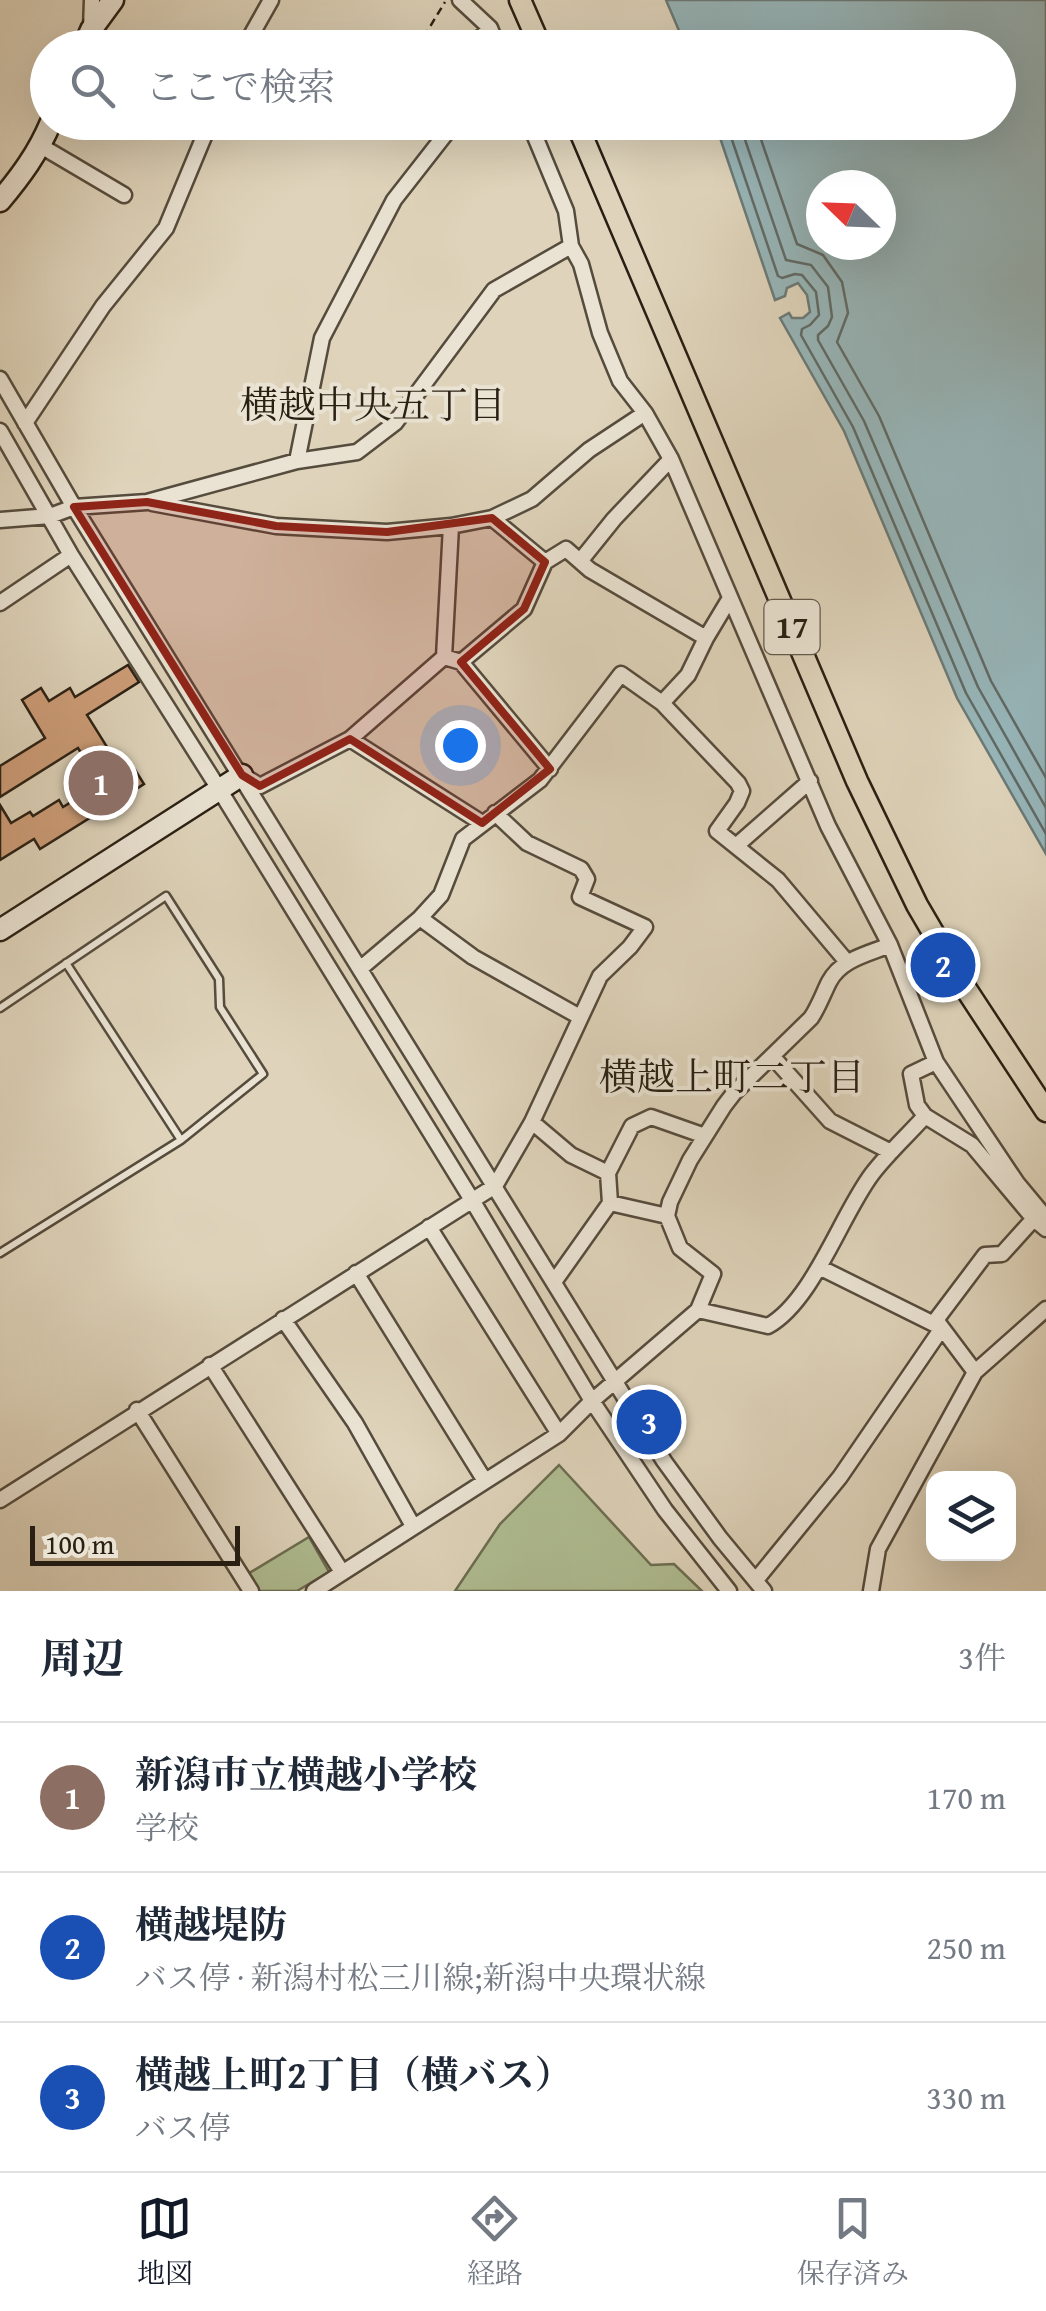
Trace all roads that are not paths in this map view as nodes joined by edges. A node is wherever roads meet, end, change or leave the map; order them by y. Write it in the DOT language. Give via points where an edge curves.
graph roads {
  1 [pos="92,0"];
  2 [pos="114,0"];
  3 [pos="270,0"];
  4 [pos="460,0"];
  5 [pos="520,0"];
  6 [pos="490,28"];
  7 [pos="88,30"];
  8 [pos="93,30"];
  9 [pos="254,30"];
  10 [pos="534,30"];
  11 [pos="44,140"];
  12 [pos="203,140"];
  13 [pos="441,140"];
  14 [pos="536,140"];
  15 [pos="584,140"];
  16 [pos="41,146"];
  17 [pos="124,195"];
  18 [pos="0,200"];
  19 [pos="572,246"];
  20 [pos="0,379"];
  21 [pos="645,413"];
  22 [pos="25,423"];
  23 [pos="0,431"];
  24 [pos="671,459"];
  25 [pos="296,461"];
  26 [pos="147,502"];
  27 [pos="74,507"];
  28 [pos="50,516"];
  29 [pos="492,518"];
  30 [pos="0,520"];
  31 [pos="451,526"];
  32 [pos="71,555"];
  33 [pos="581,560"];
  34 [pos="544,562"];
  35 [pos="730,598"];
  36 [pos="0,603"];
  37 [pos="706,638"];
  38 [pos="444,657"];
  39 [pos="462,662"];
  40 [pos="662,703"];
  41 [pos="350,739"];
  42 [pos="550,769"];
  43 [pos="242,775"];
  44 [pos="810,781"];
  45 [pos="218,789"];
  46 [pos="494,812"];
  47 [pos="482,823"];
  48 [pos="736,846"];
  49 [pos="420,918"];
  50 [pos="0,930"];
  51 [pos="890,946"];
  52 [pos="847,962"];
  53 [pos="66,963"];
  54 [pos="361,968"];
  55 [pos="0,1008"];
  56 [pos="580,1016"];
  57 [pos="772,1056"];
  58 [pos="936,1062"];
  59 [pos="1046,1110"];
  60 [pos="925,1116"];
  61 [pos="532,1122"];
  62 [pos="705,1136"];
  63 [pos="180,1140"];
  64 [pos="891,1152"];
  65 [pos="608,1173"];
  66 [pos="494,1186"];
  67 [pos="472,1200"];
  68 [pos="610,1202"];
  69 [pos="667,1216"];
  70 [pos="1040,1216"];
  71 [pos="429,1227"];
  72 [pos="1046,1230"];
  73 [pos="0,1254"];
  74 [pos="818,1266"];
  75 [pos="356,1273"];
  76 [pos="554,1282"];
  77 [pos="1046,1309"];
  78 [pos="698,1310"];
  79 [pos="283,1319"];
  80 [pos="942,1328"];
  81 [pos="210,1365"];
  82 [pos="975,1372"];
  83 [pos="615,1381"];
  84 [pos="592,1401"];
  85 [pos="137,1410"];
  86 [pos="558,1434"];
  87 [pos="486,1481"];
  88 [pos="0,1500"];
  89 [pos="413,1526"];
  90 [pos="342,1572"];
  91 [pos="760,1586"];
  92 [pos="251,1591"];
  93 [pos="314,1591"];
  94 [pos="729,1591"];
  95 [pos="870,1591"];
  1 -- 7 [label="street"];
  2 -- 8 [label="street"];
  3 -- 9 [label="street"];
  4 -- 6 [label="street"];
  5 -- 10 [label="main road"];
  11 -- 16 [label="street"];
  12 -- 22 [label="street" via="166,228 103,306"];
  13 -- 25 [label="street" via="394,200 322,338"];
  14 -- 19 [label="street" via="566,212"];
  15 -- 59 [label="main road, 17" via="857,781 966,990"];
  16 -- 17 [label="street"];
  16 -- 18 [label="street"];
  19 -- 21 [label="street" via="620,380"];
  19 -- 25 [label="street" via="494,290 395,422 358,452"];
  20 -- 22 [label="street"];
  21 -- 24 [label="street"];
  21 -- 29 [label="street" via="588,450 532,499"];
  22 -- 27 [label="street"];
  23 -- 28 [label="street"];
  24 -- 33 [label="street"];
  24 -- 35 [label="street"];
  25 -- 26 [label="street"];
  26 -- 27 [label="street"];
  26 -- 31 [label="street" via="276,526 386,532"];
  27 -- 28 [label="street"];
  27 -- 43 [label="street"];
  28 -- 30 [label="street"];
  28 -- 32 [label="street"];
  29 -- 31 [label="street"];
  29 -- 34 [label="street"];
  31 -- 38 [label="street"];
  32 -- 36 [label="street"];
  32 -- 45 [label="street"];
  33 -- 34 [label="street" via="566,549"];
  33 -- 37 [label="street"];
  34 -- 39 [label="street" via="524,609"];
  35 -- 37 [label="street"];
  35 -- 44 [label="street"];
  37 -- 40 [label="street" via="688,675"];
  38 -- 39 [label="street"];
  38 -- 41 [label="street"];
  39 -- 42 [label="street"];
  40 -- 42 [label="street" via="621,674"];
  40 -- 48 [label="street" via="738,783 742,791 718,831"];
  41 -- 43 [label="street" via="260,786"];
  41 -- 47 [label="street"];
  42 -- 46 [label="street"];
  43 -- 45 [label="street"];
  43 -- 54 [label="street"];
  44 -- 48 [label="street"];
  44 -- 51 [label="street"];
  45 -- 50 [label="street"];
  45 -- 67 [label="street"];
  46 -- 47 [label="street"];
  46 -- 56 [label="street" via="527,843 581,869 588,879 580,898 645,926 600,976"];
  47 -- 49 [label="street" via="462,839 441,895"];
  48 -- 52 [label="street" via="778,880"];
  49 -- 54 [label="street"];
  49 -- 56 [label="street" via="473,957"];
  51 -- 52 [label="street"];
  51 -- 58 [label="street"];
  52 -- 57 [label="street" via="811,1018"];
  53 -- 55 [label="lane"];
  53 -- 63 [label="lane"];
  53 -- 63 [label="lane" via="166,896 219,979 220,1007 263,1074"];
  54 -- 66 [label="street"];
  56 -- 61 [label="street"];
  57 -- 62 [label="street" via="734,1093"];
  57 -- 64 [label="street" via="830,1121"];
  58 -- 60 [label="street" via="911,1074"];
  58 -- 70 [label="street"];
  60 -- 64 [label="street"];
  60 -- 70 [label="street" via="972,1144"];
  61 -- 65 [label="street" via="572,1155"];
  61 -- 66 [label="street"];
  62 -- 65 [label="street" via="651,1117 632,1126"];
  62 -- 69 [label="street"];
  63 -- 73 [label="lane"];
  64 -- 74 [label="street"];
  65 -- 68 [label="street"];
  66 -- 67 [label="street"];
  66 -- 76 [label="street"];
  67 -- 71 [label="street"];
  67 -- 84 [label="street"];
  68 -- 69 [label="street"];
  68 -- 76 [label="street"];
  69 -- 78 [label="street" via="680,1248 713,1274"];
  70 -- 72 [label="street"];
  70 -- 80 [label="street" via="1002,1254 984,1255 936,1320"];
  71 -- 75 [label="street"];
  71 -- 86 [label="street"];
  74 -- 78 [label="street" via="785,1317 768,1326"];
  74 -- 80 [label="street"];
  75 -- 79 [label="street"];
  75 -- 87 [label="street"];
  76 -- 83 [label="street"];
  77 -- 82 [label="street"];
  78 -- 83 [label="street"];
  79 -- 81 [label="street"];
  79 -- 89 [label="street" via="355,1424"];
  80 -- 82 [label="street"];
  80 -- 91 [label="street"];
  81 -- 85 [label="street"];
  81 -- 90 [label="street"];
  82 -- 95 [label="street" via="878,1549"];
  83 -- 84 [label="street"];
  83 -- 91 [label="street" via="699,1511"];
  84 -- 86 [label="street"];
  84 -- 94 [label="street"];
  85 -- 88 [label="street"];
  85 -- 92 [label="street"];
  86 -- 87 [label="street"];
  87 -- 89 [label="street"];
  89 -- 90 [label="street"];
  90 -- 93 [label="street"];
}
